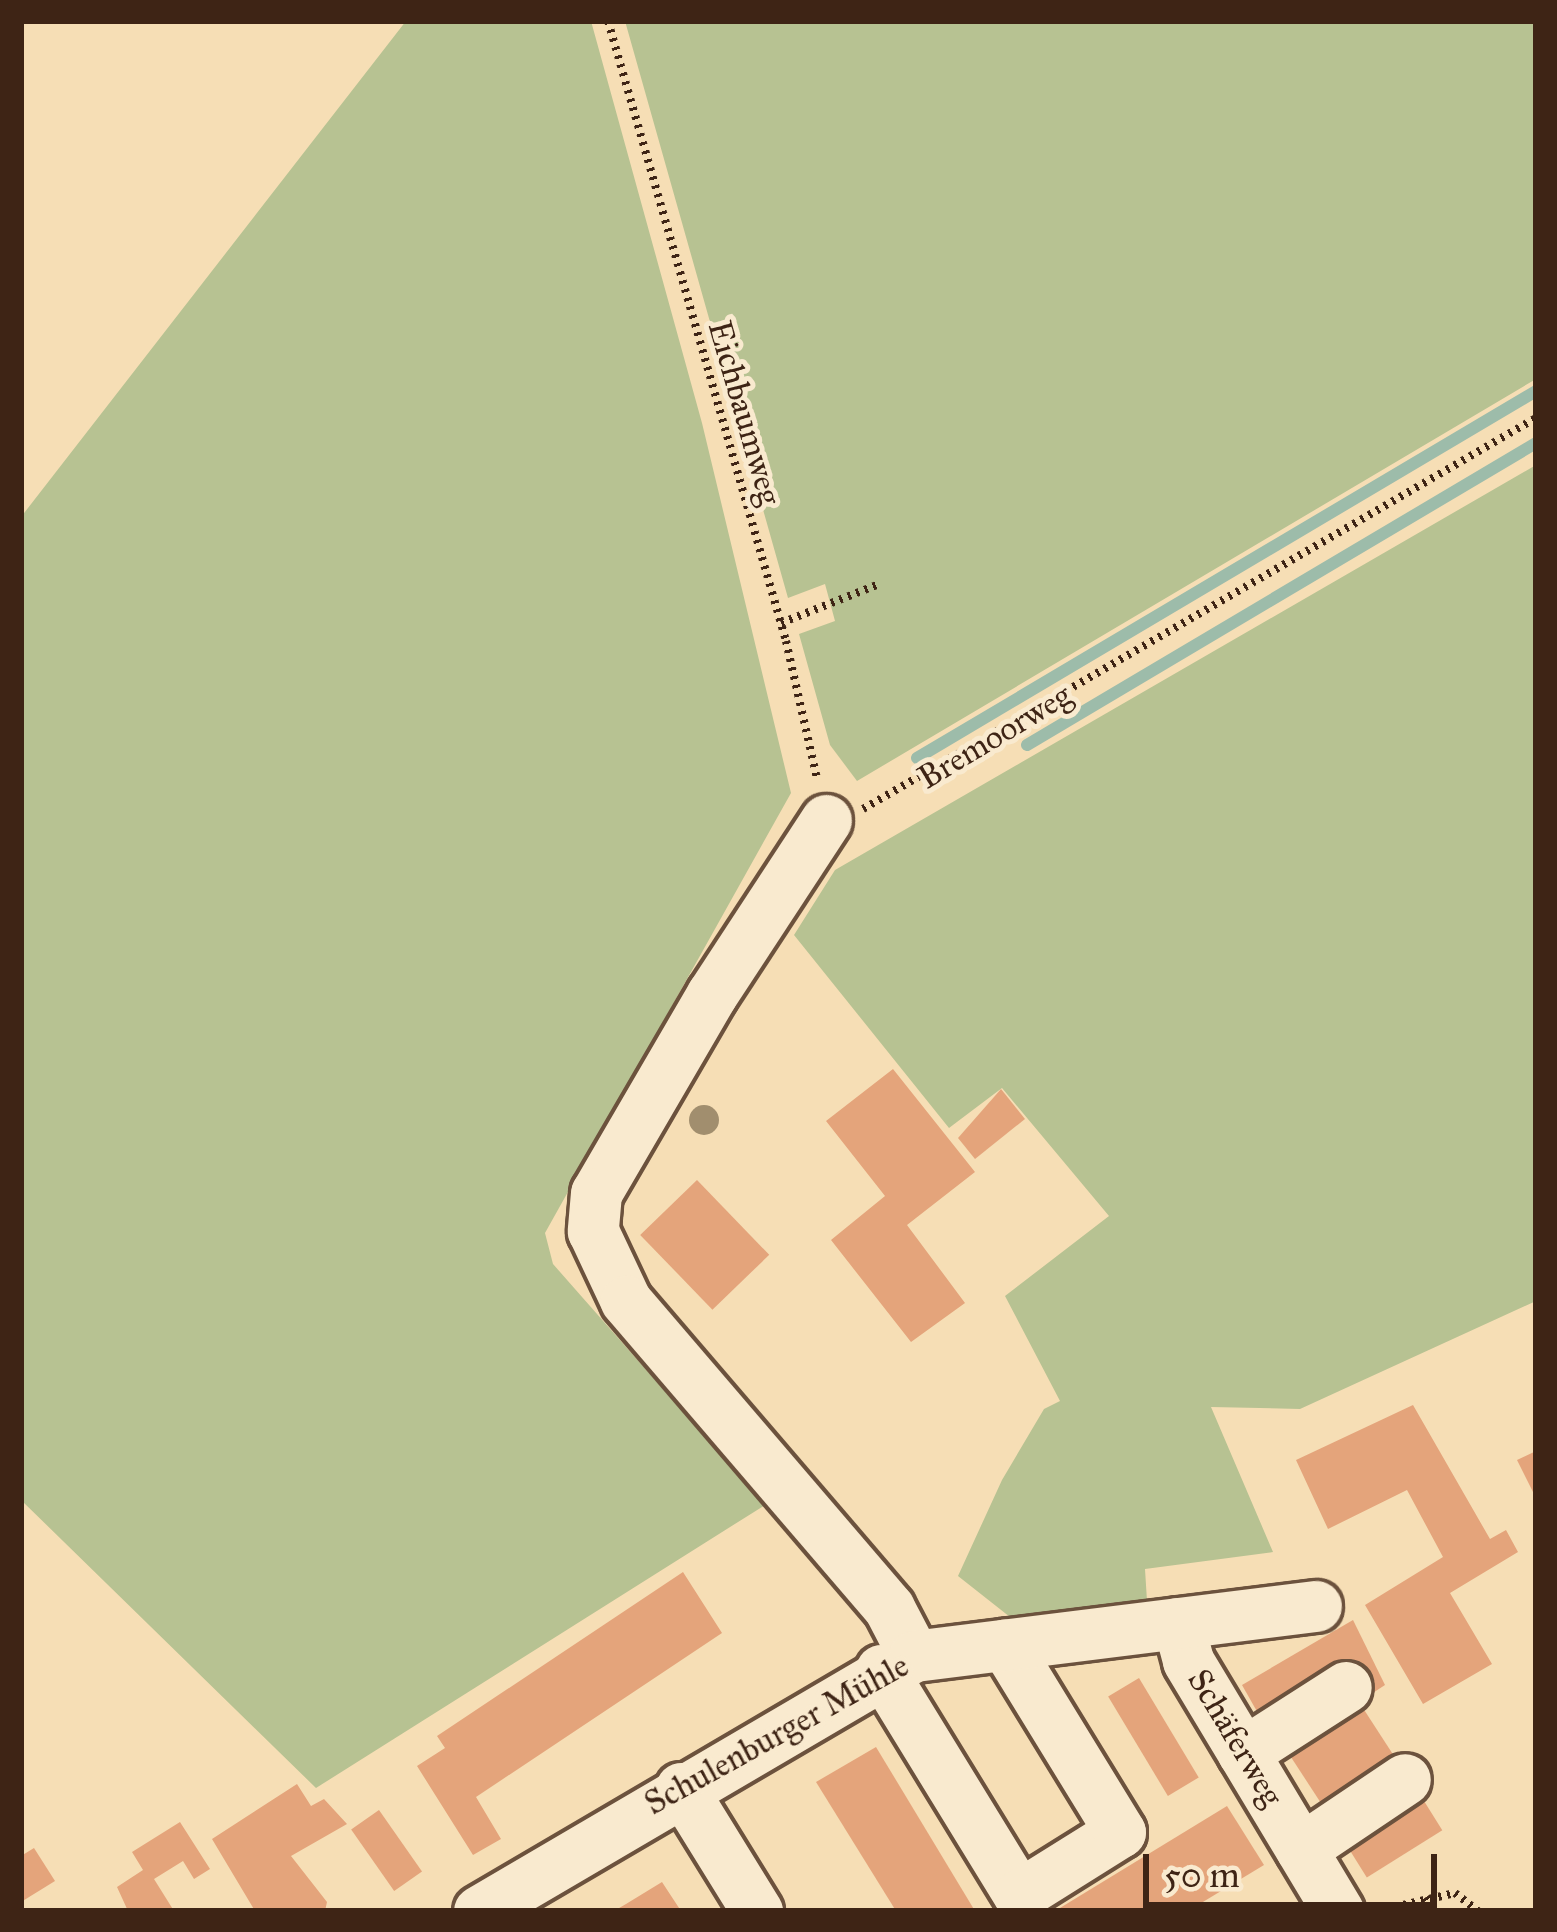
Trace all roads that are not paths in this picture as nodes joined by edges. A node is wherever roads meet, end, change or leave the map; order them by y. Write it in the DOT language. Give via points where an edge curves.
graph roads {
  1 [pos="826,820"];
  2 [pos="1316,1606"];
  3 [pos="1178,1623"];
  4 [pos="1005,1644"];
  5 [pos="897,1663"];
  6 [pos="1346,1687"];
  7 [pos="1244,1753"];
  8 [pos="1406,1779"];
  9 [pos="681,1788"];
  10 [pos="1301,1849"];
  11 [pos="478,1911"];
  12 [pos="757,1911"];
  13 [pos="1339,1911"];
  1 -- 5 [label="street" via="596,1193 593,1231 626,1301 889,1608"];
  2 -- 3 [label="street, Schulenburger Mühle"];
  3 -- 4 [label="street, Schulenburger Mühle"];
  3 -- 7 [label="street, Schäferweg" via="1188,1661"];
  4 -- 5 [label="street, Schulenburger Mühle"];
  4 -- 5 [label="street" via="1120,1832 1019,1895"];
  5 -- 9 [label="street, Schulenburger Mühle"];
  6 -- 7 [label="street"];
  7 -- 10 [label="street, Schäferweg"];
  8 -- 10 [label="street"];
  9 -- 11 [label="street, Schulenburger Mühle"];
  9 -- 12 [label="street"];
  10 -- 13 [label="street, Schäferweg"];
}
